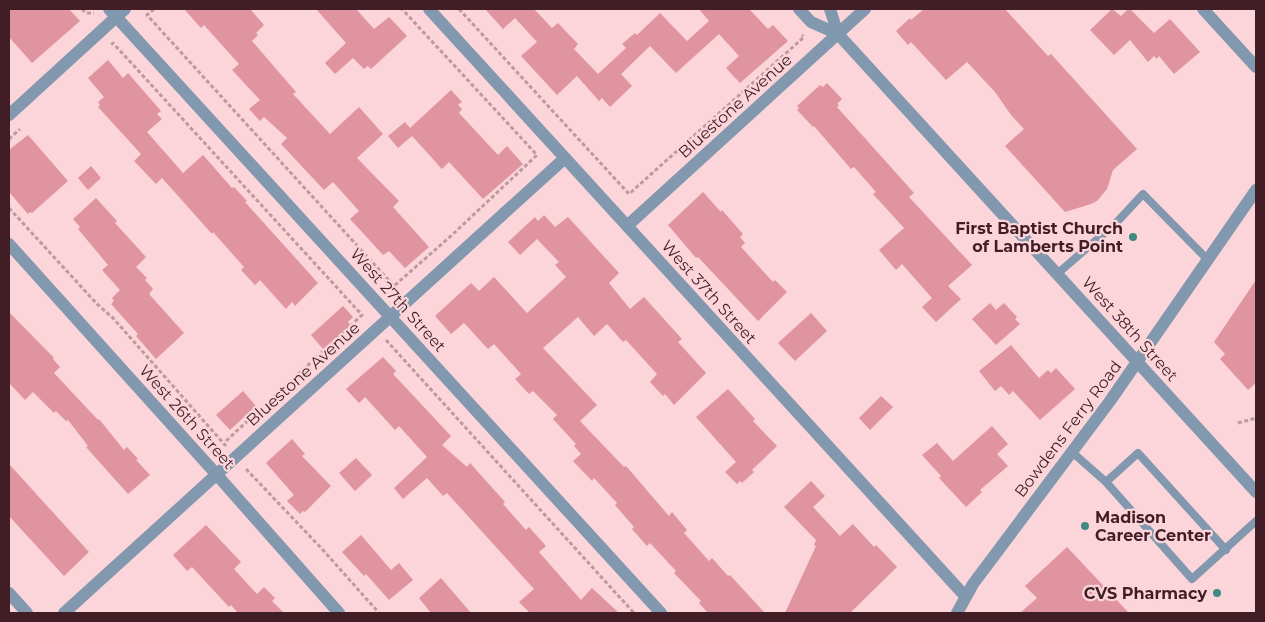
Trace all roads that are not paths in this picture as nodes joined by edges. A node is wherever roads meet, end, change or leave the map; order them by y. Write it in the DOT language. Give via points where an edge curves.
graph roads {
  1 [pos="429,9"];
  2 [pos="799,9"];
  3 [pos="830,9"];
  4 [pos="864,9"];
  5 [pos="1203,9"];
  6 [pos="117,11"];
  7 [pos="838,34"];
  8 [pos="1256,66"];
  9 [pos="9,115"];
  10 [pos="564,158"];
  11 [pos="1256,190"];
  12 [pos="627,226"];
  13 [pos="9,244"];
  14 [pos="1208,260"];
  15 [pos="1057,274"];
  16 [pos="391,316"];
  17 [pos="1138,362"];
  18 [pos="1072,452"];
  19 [pos="217,475"];
  20 [pos="1106,482"];
  21 [pos="1256,492"];
  22 [pos="1256,522"];
  23 [pos="1226,550"];
  24 [pos="9,593"];
  25 [pos="965,596"];
  26 [pos="27,613"];
  27 [pos="64,613"];
  28 [pos="339,613"];
  29 [pos="661,613"];
  30 [pos="957,613"];
  1 -- 10 [label="street, West 37th Street"];
  2 -- 7 [label="street, West 38th Street" via="811,22"];
  3 -- 7 [label="street, West 38th Street"];
  4 -- 7 [label="street, Bluestone Avenue"];
  5 -- 8 [label="street"];
  6 -- 9 [label="street"];
  6 -- 16 [label="street, West 27th Street"];
  7 -- 12 [label="street, Bluestone Avenue"];
  7 -- 15 [label="street, West 38th Street"];
  10 -- 12 [label="street, West 37th Street"];
  10 -- 16 [label="street, Bluestone Avenue"];
  11 -- 14 [label="street, Bowdens Ferry Road"];
  12 -- 25 [label="street, West 37th Street"];
  13 -- 19 [label="street, West 26th Street"];
  14 -- 15 [label="lane" via="1143,194 1116,223"];
  14 -- 17 [label="street, Bowdens Ferry Road"];
  15 -- 17 [label="street, West 38th Street"];
  16 -- 19 [label="street, Bluestone Avenue"];
  16 -- 29 [label="street, West 27th Street"];
  17 -- 18 [label="street, Bowdens Ferry Road"];
  17 -- 21 [label="street, West 38th Street"];
  18 -- 20 [label="lane"];
  18 -- 25 [label="street, Bowdens Ferry Road"];
  19 -- 27 [label="street, Bluestone Avenue"];
  19 -- 28 [label="street, West 26th Street"];
  20 -- 23 [label="lane" via="1138,453"];
  20 -- 23 [label="lane" via="1192,579"];
  22 -- 23 [label="lane"];
  24 -- 26 [label="street"];
  25 -- 30 [label="street, Bowdens Ferry Road"];
}
